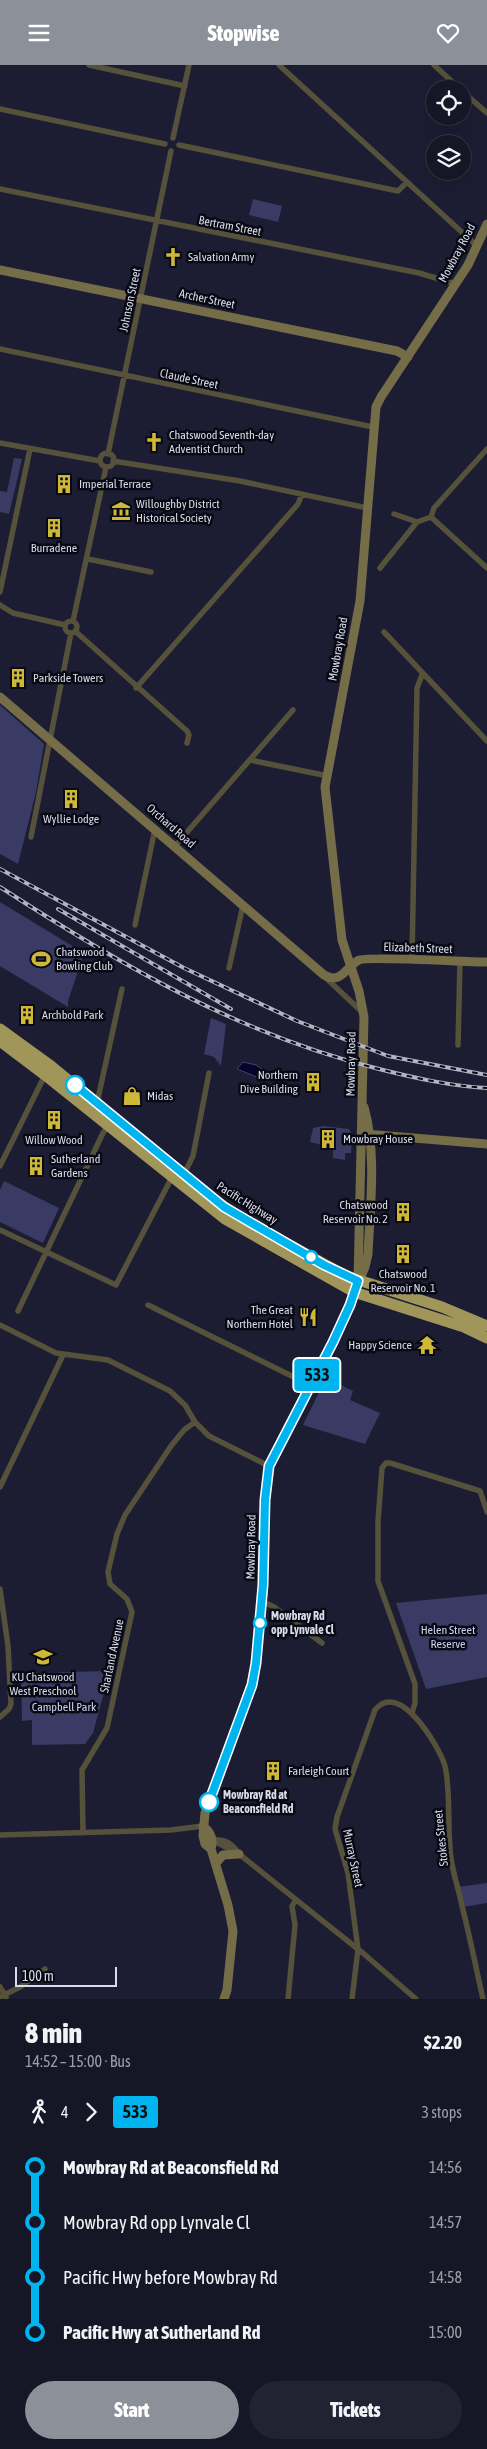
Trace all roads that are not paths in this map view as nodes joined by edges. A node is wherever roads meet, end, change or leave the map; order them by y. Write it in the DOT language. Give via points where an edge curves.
graph roads {
  1 [pos="89,65"];
  2 [pos="189,65"];
  3 [pos="278,65"];
  4 [pos="434,65"];
  5 [pos="450,80"];
  6 [pos="185,86"];
  7 [pos="471,99"];
  8 [pos="0,109"];
  9 [pos="487,113"];
  10 [pos="174,138"];
  11 [pos="165,144"];
  12 [pos="179,145"];
  13 [pos="171,151"];
  14 [pos="406,182"];
  15 [pos="0,189"];
  16 [pos="156,221"];
  17 [pos="487,224"];
  18 [pos="477,246"];
  19 [pos="0,270"];
  20 [pos="456,284"];
  21 [pos="140,298"];
  22 [pos="0,349"];
  23 [pos="408,357"];
  24 [pos="124,376"];
  25 [pos="373,427"];
  26 [pos="0,443"];
  27 [pos="30,449"];
  28 [pos="487,449"];
  29 [pos="108,454"];
  30 [pos="100,461"];
  31 [pos="113,461"];
  32 [pos="106,467"];
  33 [pos="302,494"];
  34 [pos="367,508"];
  35 [pos="394,515"];
  36 [pos="431,517"];
  37 [pos="417,522"];
  38 [pos="88,559"];
  39 [pos="487,567"];
  40 [pos="380,568"];
  41 [pos="151,572"];
  42 [pos="0,592"];
  43 [pos="0,605"];
  44 [pos="73,621"];
  45 [pos="65,625"];
  46 [pos="73,632"];
  47 [pos="384,632"];
  48 [pos="422,675"];
  49 [pos="136,688"];
  50 [pos="0,697"];
  51 [pos="293,710"];
  52 [pos="50,739"];
  53 [pos="487,741"];
  54 [pos="186,743"];
  55 [pos="250,760"];
  56 [pos="328,776"];
  57 [pos="155,829"];
  58 [pos="30,837"];
  59 [pos="174,846"];
  60 [pos="243,905"];
  61 [pos="135,925"];
  62 [pos="412,960"];
  63 [pos="460,961"];
  64 [pos="487,962"];
  65 [pos="352,967"];
  66 [pos="229,968"];
  67 [pos="324,975"];
  68 [pos="122,989"];
  69 [pos="364,1021"];
  70 [pos="0,1029"];
  71 [pos="0,1041"];
  72 [pos="458,1045"];
  73 [pos="209,1073"];
  74 [pos="45,1075"];
  75 [pos="97,1103"];
  76 [pos="108,1125"];
  77 [pos="364,1134"];
  78 [pos="487,1144"];
  79 [pos="0,1165"];
  80 [pos="178,1176"];
  81 [pos="0,1230"];
  82 [pos="46,1252"];
  83 [pos="356,1286"];
  84 [pos="148,1305"];
  85 [pos="18,1311"];
  86 [pos="0,1325"];
  87 [pos="487,1326"];
  88 [pos="487,1337"];
  89 [pos="63,1355"];
  90 [pos="312,1386"];
  91 [pos="195,1422"];
  92 [pos="269,1466"];
  93 [pos="0,1487"];
  94 [pos="487,1512"];
  95 [pos="0,1589"];
  96 [pos="262,1601"];
  97 [pos="322,1643"];
  98 [pos="412,1713"];
  99 [pos="0,1717"];
  100 [pos="203,1826"];
  101 [pos="83,1833"];
  102 [pos="0,1835"];
  103 [pos="212,1845"];
  104 [pos="239,1854"];
  105 [pos="216,1863"];
  106 [pos="296,1900"];
  107 [pos="358,1949"];
  108 [pos="45,1969"];
  109 [pos="0,1987"];
  110 [pos="4,1997"];
  111 [pos="224,1999"];
  112 [pos="288,1999"];
  113 [pos="352,1999"];
  114 [pos="416,1999"];
  115 [pos="483,1999"];
  1 -- 6 [label="street"];
  2 -- 6 [label="street"];
  3 -- 14 [label="street"];
  4 -- 5 [label="street"];
  6 -- 10 [label="street"];
  7 -- 9 [label="street"];
  8 -- 11 [label="street"];
  10 -- 11 [label="street" via="169,138"];
  10 -- 12 [label="street"];
  11 -- 13 [label="street"];
  12 -- 13 [label="street"];
  12 -- 14 [label="street" via="398,191"];
  13 -- 16 [label="street, Johnson Street"];
  14 -- 18 [label="street"];
  15 -- 16 [label="street, Bertram Street"];
  16 -- 20 [label="street, Bertram Street" via="419,273"];
  16 -- 21 [label="street, Johnson Street"];
  17 -- 18 [label="main road, Mowbray Road"];
  18 -- 20 [label="main road, Mowbray Road"];
  19 -- 21 [label="main road, Archer Street"];
  20 -- 23 [label="main road, Mowbray Road"];
  21 -- 23 [label="main road, Archer Street" via="397,351"];
  21 -- 24 [label="street, Johnson Street"];
  22 -- 24 [label="street, Claude Street"];
  23 -- 25 [label="main road, Mowbray Road" via="378,402"];
  24 -- 25 [label="street, Claude Street"];
  24 -- 29 [label="street, Johnson Street"];
  25 -- 34 [label="main road, Mowbray Road"];
  26 -- 27 [label="street"];
  27 -- 30 [label="street"];
  27 -- 42 [label="street"];
  28 -- 36 [label="street" via="434,508"];
  29 -- 30 [label="street" via="102,455"];
  29 -- 31 [label="street"];
  30 -- 32 [label="street"];
  31 -- 32 [label="street"];
  31 -- 33 [label="street"];
  32 -- 38 [label="street"];
  33 -- 34 [label="street"];
  33 -- 49 [label="street" via="298,504"];
  34 -- 56 [label="main road, Mowbray Road" via="360,601"];
  35 -- 37 [label="street"];
  36 -- 37 [label="street"];
  36 -- 39 [label="street"];
  37 -- 40 [label="street"];
  38 -- 41 [label="street"];
  38 -- 44 [label="street"];
  43 -- 45 [label="street" via="13,613"];
  44 -- 45 [label="street"];
  44 -- 46 [label="street" via="76,624"];
  45 -- 46 [label="street" via="67,631"];
  46 -- 49 [label="street"];
  46 -- 52 [label="street"];
  47 -- 48 [label="street"];
  48 -- 53 [label="street"];
  48 -- 62 [label="street" via="417,688"];
  49 -- 54 [label="street" via="187,731"];
  50 -- 52 [label="main road, Orchard Road"];
  51 -- 55 [label="street"];
  52 -- 57 [label="main road, Orchard Road"];
  52 -- 58 [label="street"];
  55 -- 56 [label="street"];
  55 -- 59 [label="street"];
  56 -- 65 [label="main road, Mowbray Road" via="326,802 342,940"];
  57 -- 59 [label="main road, Orchard Road"];
  57 -- 61 [label="street"];
  59 -- 60 [label="main road, Orchard Road"];
  60 -- 66 [label="street"];
  60 -- 67 [label="main road, Orchard Road"];
  62 -- 63 [label="main road, Elizabeth Street"];
  62 -- 65 [label="main road, Elizabeth Street" via="362,959"];
  63 -- 64 [label="main road, Elizabeth Street"];
  63 -- 72 [label="street"];
  65 -- 67 [label="main road" via="331,979"];
  65 -- 69 [label="main road, Mowbray Road"];
  67 -- 69 [label="street, Orchard Road" via="358,1006"];
  68 -- 75 [label="street"];
  69 -- 77 [label="main road, Mowbray Road"];
  70 -- 75 [label="highway, Pacific Highway"];
  71 -- 74 [label="highway, Pacific Highway"];
  73 -- 80 [label="street" via="193,1156"];
  74 -- 76 [label="highway, Pacific Highway"];
  74 -- 79 [label="street"];
  75 -- 80 [label="highway, Pacific Highway"];
  76 -- 80 [label="highway, Pacific Highway"];
  76 -- 82 [label="street"];
  77 -- 78 [label="main road"];
  77 -- 83 [label="main road, Mowbray Road"];
  80 -- 82 [label="street" via="116,1285"];
  80 -- 83 [label="highway, Pacific Highway" via="225,1219"];
  81 -- 82 [label="street"];
  82 -- 85 [label="street"];
  83 -- 87 [label="highway, Pacific Highway" via="442,1307"];
  83 -- 88 [label="highway, Pacific Highway"];
  83 -- 90 [label="main road, Mowbray Road"];
  84 -- 90 [label="street"];
  86 -- 89 [label="street"];
  89 -- 91 [label="street" via="108,1360 145,1378 170,1391 185,1405"];
  89 -- 93 [label="street"];
  90 -- 92 [label="main road, Mowbray Road"];
  91 -- 92 [label="street" via="217,1441"];
  91 -- 101 [label="street, Sharland Avenue" via="171,1446 125,1515 113,1550 108,1571 110,1584 127,1599 132,1612 107,1728 82,1770"];
  92 -- 96 [label="main road, Mowbray Road"];
  94 -- 98 [label="street" via="480,1491 390,1463 382,1468 378,1581 415,1684"];
  95 -- 99 [label="street" via="11,1704"];
  96 -- 97 [label="street"];
  96 -- 100 [label="main road, Mowbray Road" via="252,1685"];
  98 -- 107 [label="street, Murray Street" via="391,1702 384,1702 375,1710 337,1817 336,1829 348,1873"];
  98 -- 115 [label="street, Stokes Street" via="434,1741 445,1767 451,1858"];
  100 -- 101 [label="street"];
  100 -- 103 [label="main road" via="205,1844"];
  101 -- 102 [label="street"];
  103 -- 104 [label="street" via="222,1839 234,1846"];
  103 -- 105 [label="main road"];
  104 -- 105 [label="main road" via="223,1855"];
  104 -- 106 [label="street"];
  105 -- 111 [label="main road" via="233,1931"];
  106 -- 107 [label="street"];
  106 -- 112 [label="street" via="292,1906 294,1925"];
  107 -- 113 [label="street, Murray Street"];
  107 -- 114 [label="street"];
  108 -- 110 [label="street"];
  109 -- 110 [label="street"];
}
